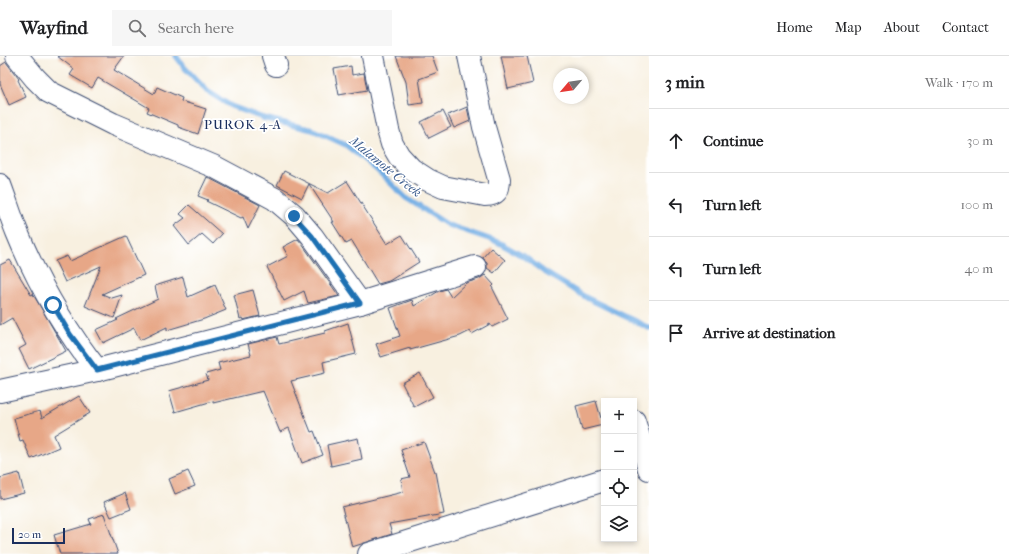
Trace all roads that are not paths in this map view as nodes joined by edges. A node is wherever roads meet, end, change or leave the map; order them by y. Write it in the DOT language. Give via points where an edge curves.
graph roads {
  1 [pos="17,56"];
  2 [pos="373,56"];
  3 [pos="470,56"];
  4 [pos="0,186"];
  5 [pos="475,267"];
  6 [pos="360,303"];
  7 [pos="97,370"];
  8 [pos="0,392"];
  9 [pos="637,434"];
  10 [pos="644,468"];
  11 [pos="601,481"];
  12 [pos="369,554"];
  1 -- 6 [label="street" via="49,92 113,124 215,168 275,199 312,236"];
  2 -- 3 [label="street" via="388,130 399,156 428,180 443,187 486,196 498,191 499,179 484,127"];
  4 -- 7 [label="street" via="33,268 70,334"];
  5 -- 6 [label="street"];
  6 -- 7 [label="street"];
  7 -- 8 [label="street"];
  9 -- 10 [label="street"];
  11 -- 12 [label="street"];
}
